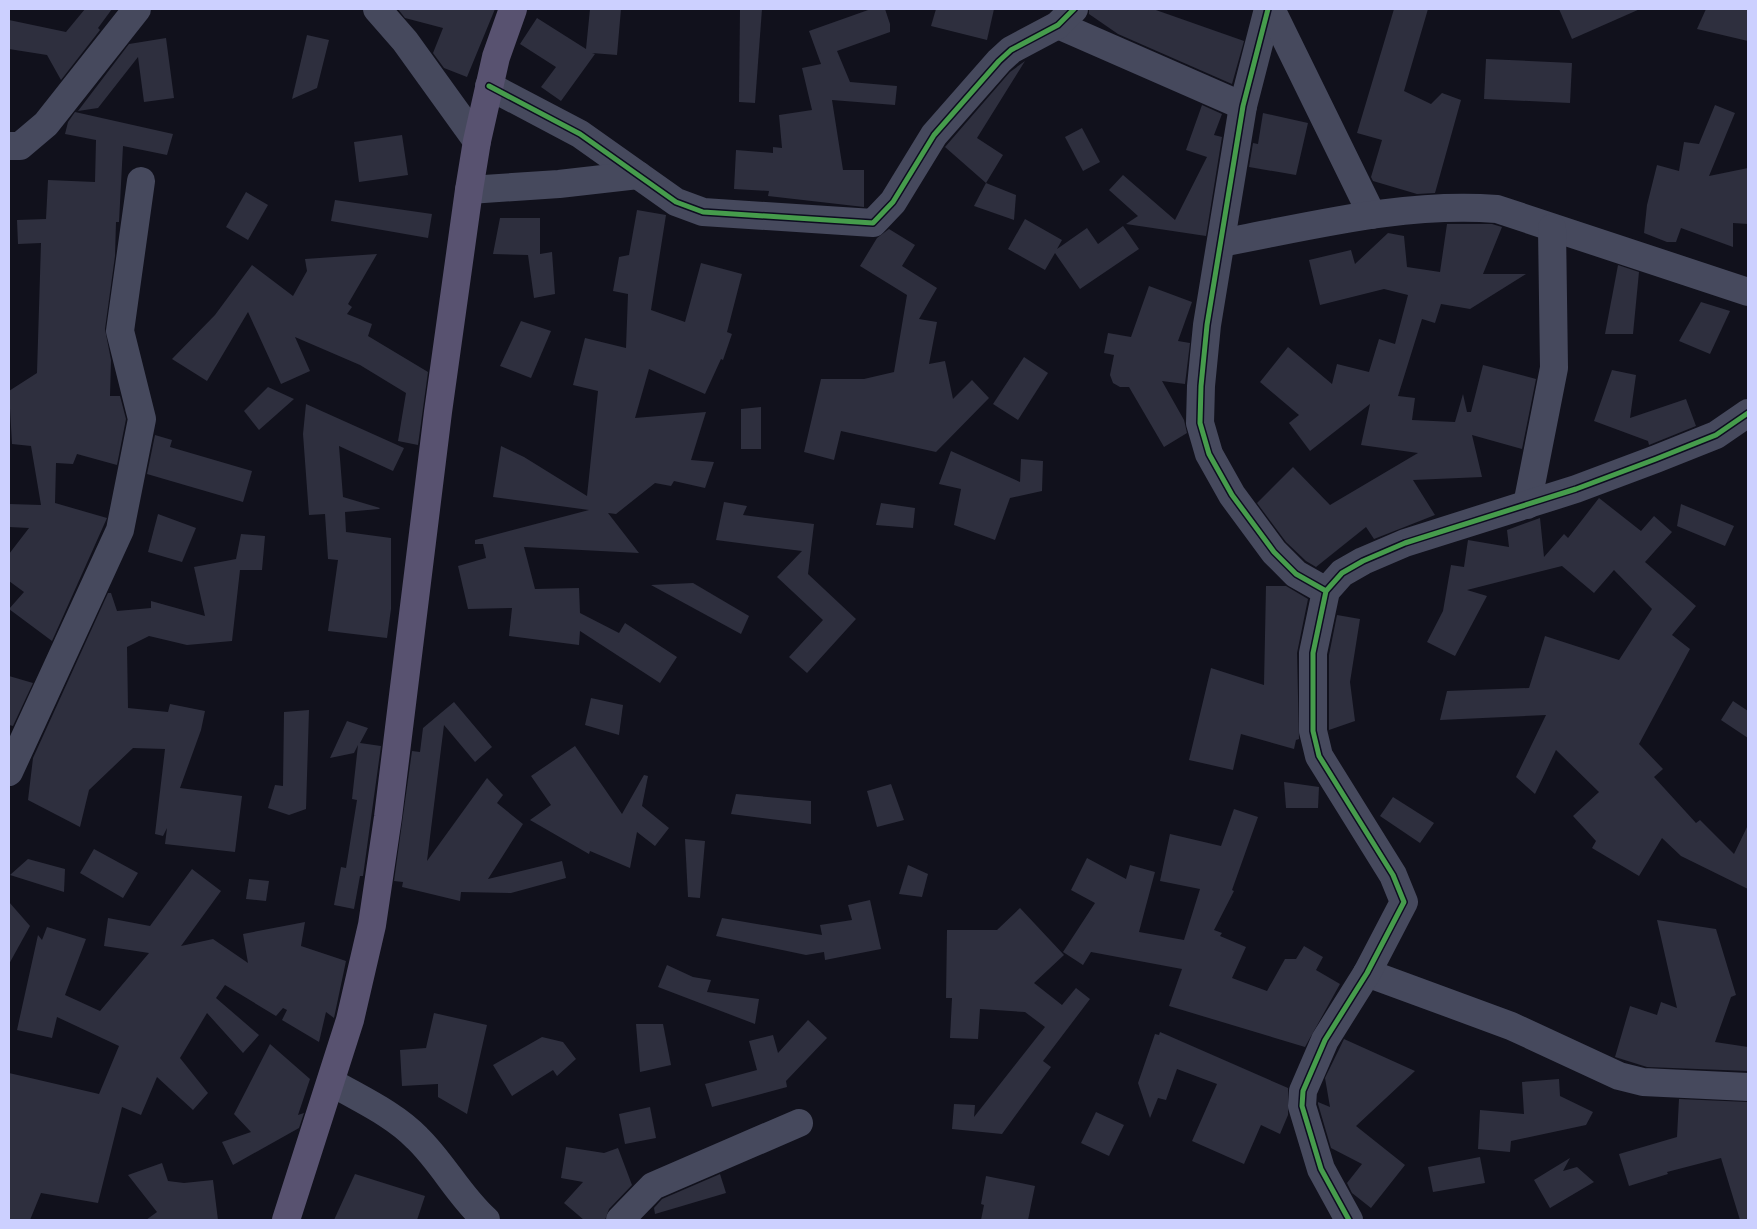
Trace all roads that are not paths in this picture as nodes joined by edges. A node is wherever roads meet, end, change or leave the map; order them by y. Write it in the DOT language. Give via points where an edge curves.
graph roads {
  1 [pos="137,9"];
  2 [pos="377,9"];
  3 [pos="513,9"];
  4 [pos="1270,9"];
  5 [pos="1066,17"];
  6 [pos="489,86"];
  7 [pos="1243,106"];
  8 [pos="477,141"];
  9 [pos="9,146"];
  10 [pos="638,175"];
  11 [pos="141,181"];
  12 [pos="469,190"];
  13 [pos="1372,215"];
  14 [pos="1552,228"];
  15 [pos="1221,243"];
  16 [pos="1748,292"];
  17 [pos="1748,413"];
  18 [pos="1526,505"];
  19 [pos="1326,591"];
  20 [pos="9,772"];
  21 [pos="1367,973"];
  22 [pos="331,1082"];
  23 [pos="1748,1086"];
  24 [pos="799,1123"];
  25 [pos="286,1220"];
  26 [pos="486,1220"];
  27 [pos="620,1220"];
  28 [pos="1350,1220"];
  1 -- 9 [label="street" via="46,124 20,146"];
  2 -- 8 [label="street" via="405,41"];
  3 -- 6 [label="main road"];
  4 -- 7 [label="street"];
  4 -- 13 [label="street"];
  5 -- 7 [label="street"];
  5 -- 10 [label="street" via="1011,50 999,61 934,135 893,202 873,223 703,212 676,202"];
  6 -- 8 [label="main road"];
  6 -- 10 [label="street" via="580,134"];
  7 -- 15 [label="street"];
  8 -- 12 [label="main road"];
  10 -- 12 [label="street"];
  11 -- 20 [label="street" via="120,331 142,419 120,530"];
  12 -- 22 [label="main road" via="372,926 350,1020"];
  13 -- 14 [label="street" via="1457,206 1497,209"];
  13 -- 15 [label="street"];
  14 -- 16 [label="street"];
  14 -- 18 [label="street" via="1554,368"];
  15 -- 19 [label="street" via="1207,325 1200,423 1207,446 1232,495 1274,552 1296,574"];
  17 -- 18 [label="street" via="1716,434 1576,489"];
  18 -- 19 [label="street" via="1405,543 1363,561 1342,573"];
  19 -- 21 [label="street" via="1312,673 1315,744 1319,756 1393,875 1404,902"];
  21 -- 23 [label="street" via="1511,1026 1619,1076 1643,1082"];
  21 -- 28 [label="street" via="1325,1040 1302,1100 1322,1169"];
  22 -- 25 [label="main road"];
  22 -- 26 [label="street" via="408,1129"];
  24 -- 27 [label="street" via="653,1186"];
}
